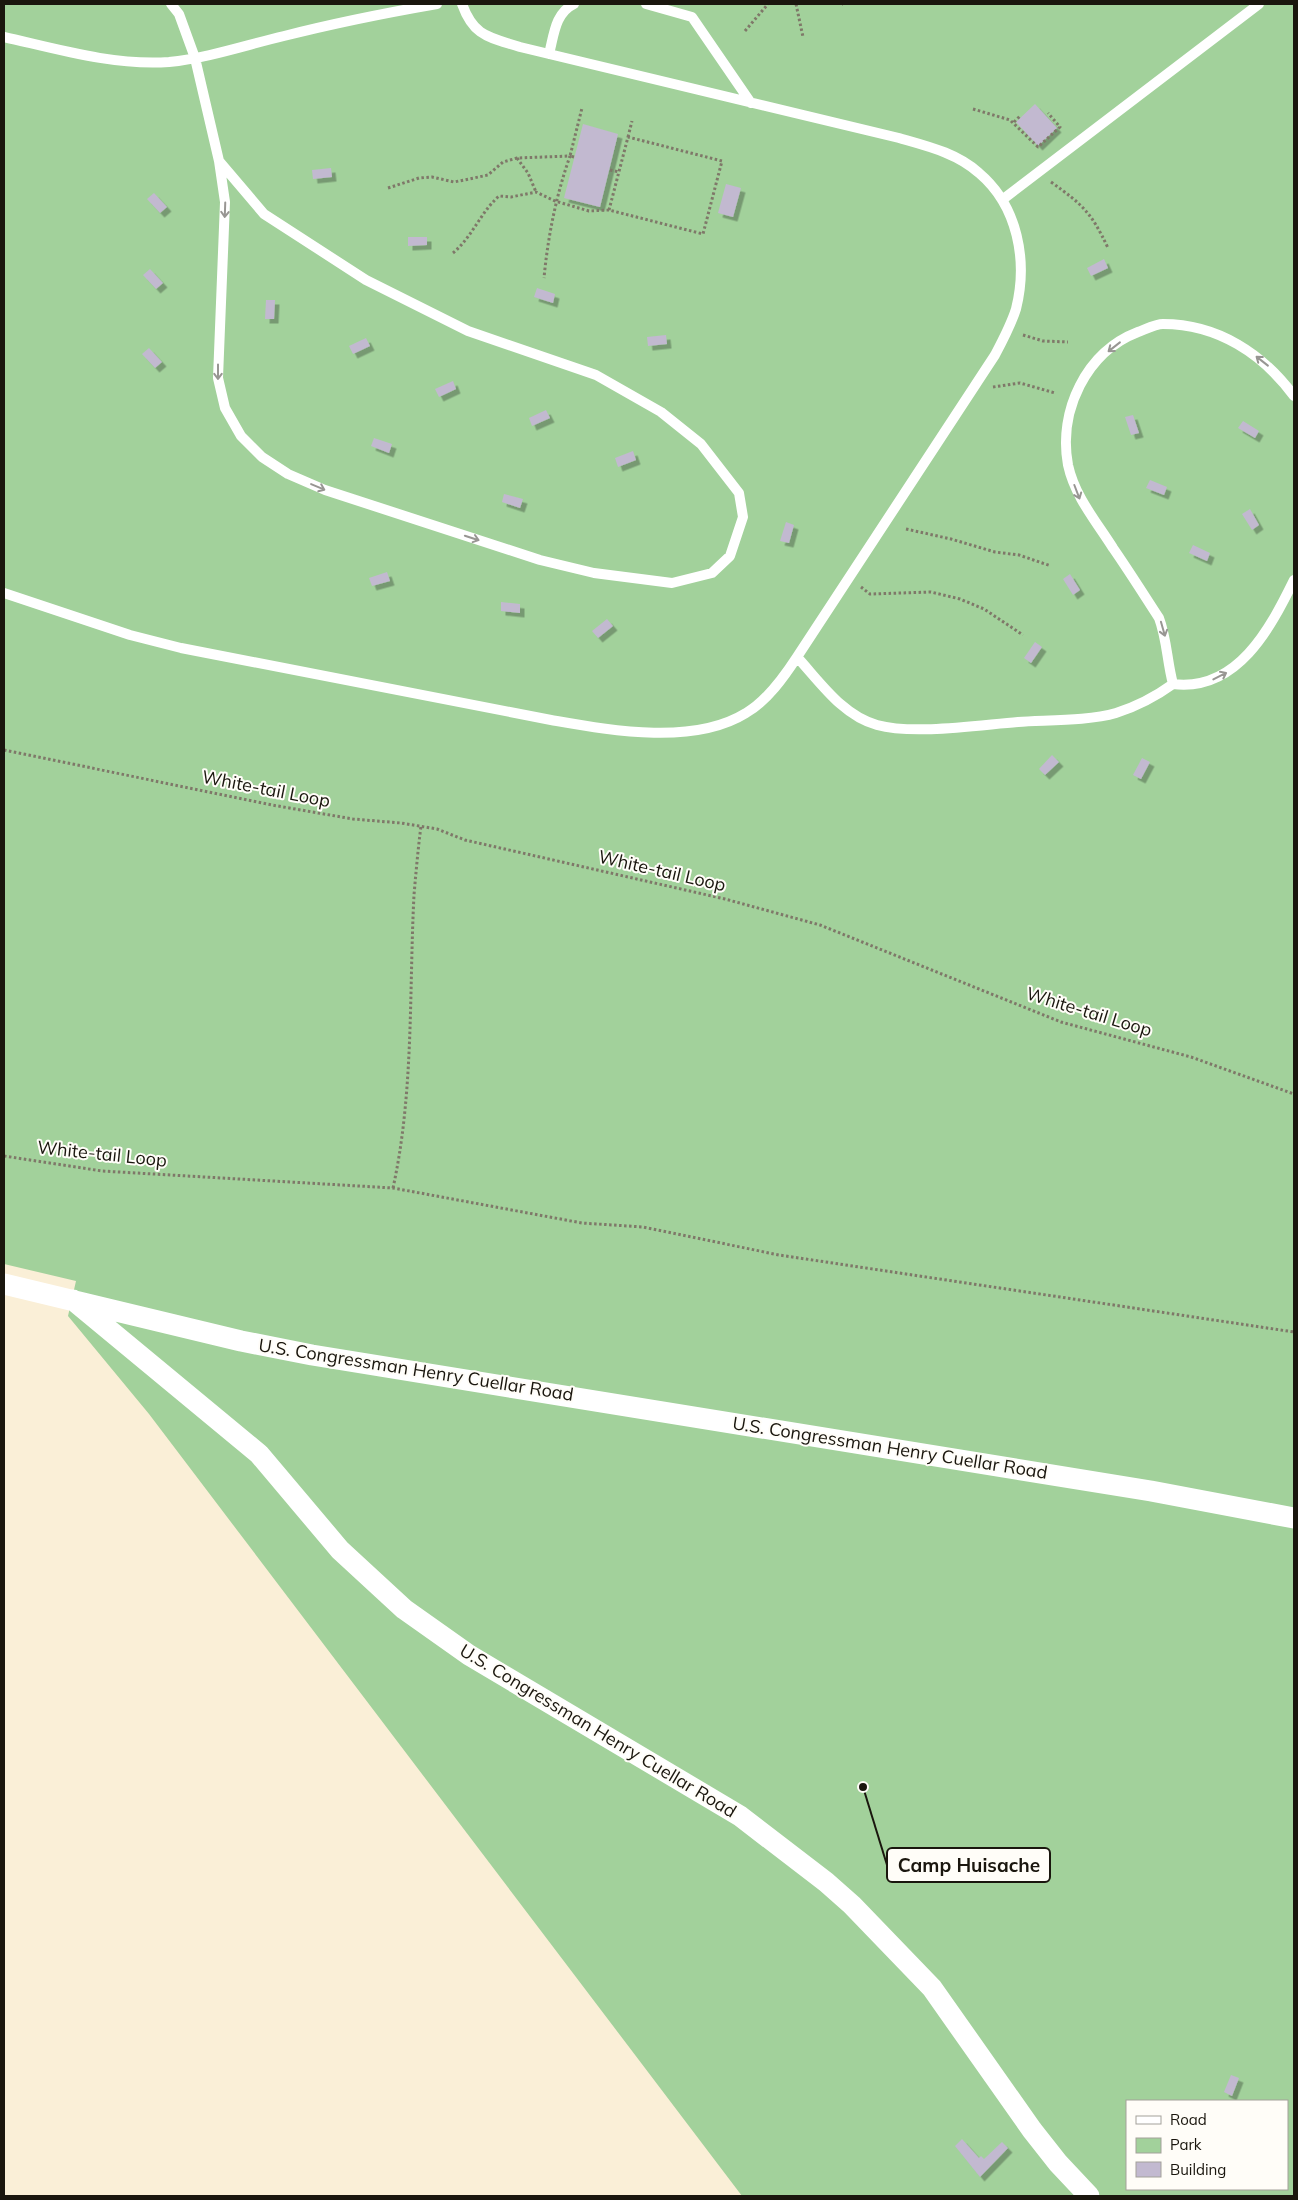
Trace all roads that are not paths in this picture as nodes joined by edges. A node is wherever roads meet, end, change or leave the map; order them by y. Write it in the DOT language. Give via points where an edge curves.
graph roads {
  1 [pos="171,4"];
  2 [pos="437,4"];
  3 [pos="462,4"];
  4 [pos="571,4"];
  5 [pos="646,4"];
  6 [pos="1259,4"];
  7 [pos="4,37"];
  8 [pos="550,54"];
  9 [pos="195,58"];
  10 [pos="752,103"];
  11 [pos="219,161"];
  12 [pos="1002,200"];
  13 [pos="1294,396"];
  14 [pos="1294,580"];
  15 [pos="4,593"];
  16 [pos="797,657"];
  17 [pos="1173,684"];
  18 [pos="4,1284"];
  19 [pos="73,1300"];
  20 [pos="1294,1518"];
  21 [pos="1089,2196"];
  1 -- 9 [label="lane" via="179,14"];
  2 -- 9 [label="lane" via="364,17"];
  3 -- 8 [label="lane" via="468,21 482,34"];
  4 -- 8 [label="lane" via="560,14"];
  5 -- 10 [label="lane" via="692,17"];
  6 -- 12 [label="lane"];
  7 -- 9 [label="lane" via="118,60 169,62"];
  8 -- 10 [label="lane"];
  9 -- 11 [label="lane"];
  10 -- 12 [label="lane" via="899,138 950,154 979,172"];
  11 -- 11 [label="lane, one-way" via="225,202 218,378 225,408 241,436 262,457 288,474 325,490 540,560 594,573 672,583 712,573 730,556 743,517 739,493 701,444 668,418 596,375 468,331 366,280 264,214"];
  12 -- 16 [label="lane" via="1014,221 1020,260 1019,294 1008,330"];
  13 -- 17 [label="lane, one-way" via="1278,374 1233,340 1200,328 1161,324 1127,336 1101,357 1080,383 1069,410 1068,465 1078,496 1159,618"];
  17 -- 14 [label="lane, one-way" via="1186,686 1210,681 1232,670 1270,626"];
  15 -- 16 [label="lane" via="130,636 208,654 551,720 644,732 693,730 733,720 748,712 778,684"];
  16 -- 17 [label="lane" via="854,715 877,725 896,728 937,728 1114,714 1149,701"];
  18 -- 19 [label="street, U.S. Congressman Henry Cuellar Road"];
  19 -- 20 [label="street, U.S. Congressman Henry Cuellar Road" via="312,1355 1151,1491"];
  19 -- 21 [label="street, U.S. Congressman Henry Cuellar Road" via="259,1454 340,1550 404,1609 469,1655 740,1816 826,1882 932,1988 1032,2130"];
}
